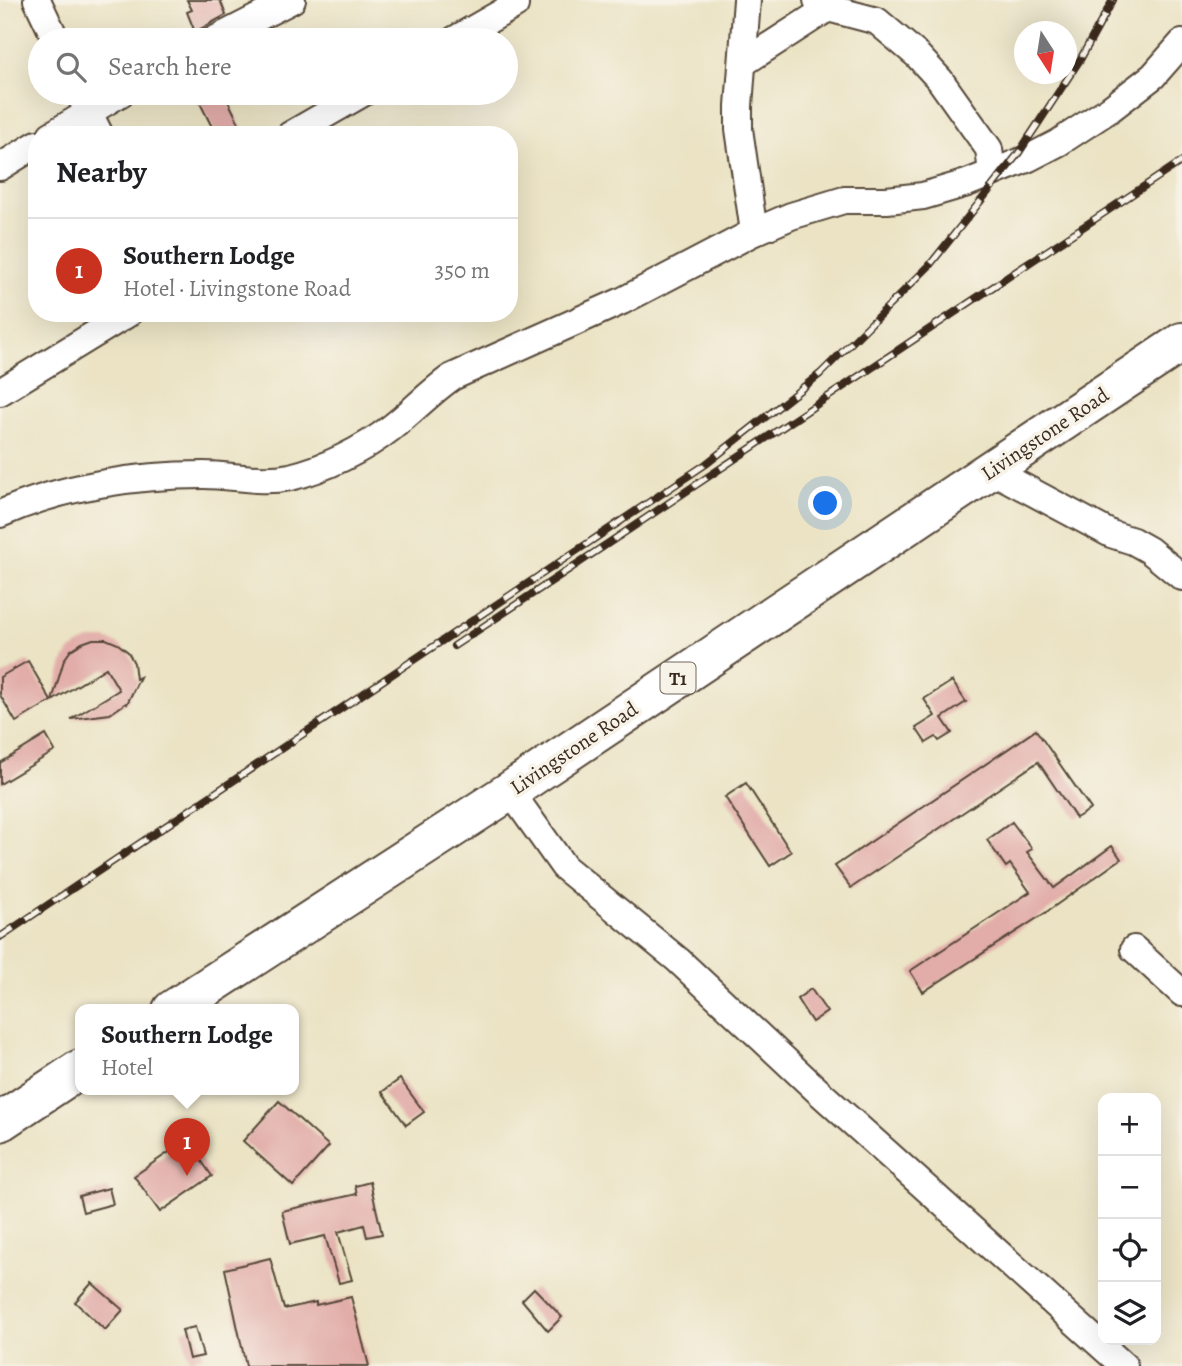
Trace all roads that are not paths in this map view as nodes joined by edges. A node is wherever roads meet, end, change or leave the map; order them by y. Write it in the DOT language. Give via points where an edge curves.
graph roads {
  1 [pos="38,0"];
  2 [pos="292,0"];
  3 [pos="747,0"];
  4 [pos="517,2"];
  5 [pos="823,4"];
  6 [pos="51,28"];
  7 [pos="237,28"];
  8 [pos="474,28"];
  9 [pos="1182,43"];
  10 [pos="743,63"];
  11 [pos="342,105"];
  12 [pos="89,113"];
  13 [pos="67,126"];
  14 [pos="306,126"];
  15 [pos="28,150"];
  16 [pos="0,167"];
  17 [pos="992,173"];
  18 [pos="754,232"];
  19 [pos="114,322"];
  20 [pos="1182,342"];
  21 [pos="0,392"];
  22 [pos="991,470"];
  23 [pos="0,514"];
  24 [pos="1182,577"];
  25 [pos="510,791"];
  26 [pos="1133,949"];
  27 [pos="1182,993"];
  28 [pos="181,1004"];
  29 [pos="75,1072"];
  30 [pos="0,1122"];
  31 [pos="1124,1366"];
  1 -- 6 [label="street"];
  2 -- 7 [label="street"];
  3 -- 10 [label="street"];
  4 -- 8 [label="street"];
  5 -- 10 [label="street"];
  5 -- 17 [label="street" via="877,20 917,55 940,79 989,149"];
  9 -- 17 [label="street" via="1153,76 1110,109 1046,150"];
  10 -- 18 [label="street" via="739,129"];
  11 -- 14 [label="street"];
  12 -- 13 [label="street"];
  15 -- 16 [label="street"];
  17 -- 18 [label="street" via="923,196 835,202"];
  18 -- 23 [label="street" via="622,301 452,377 374,440 314,469 269,479 218,475 143,478 36,499"];
  19 -- 21 [label="street"];
  20 -- 22 [label="highway, Livingstone Road / T1"];
  22 -- 24 [label="street" via="1111,534 1133,541"];
  22 -- 25 [label="highway, Livingstone Road / T1"];
  25 -- 28 [label="highway, Livingstone Road / T1"];
  25 -- 31 [label="street" via="564,867 678,960"];
  26 -- 27 [label="street"];
  29 -- 30 [label="highway"];
}
